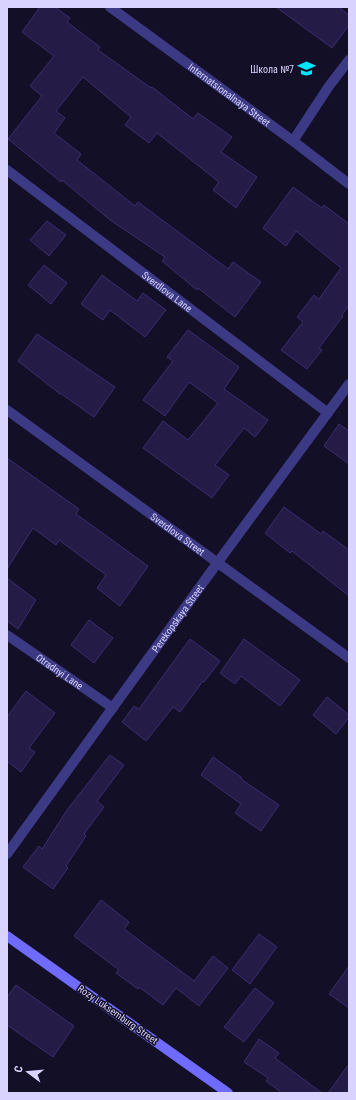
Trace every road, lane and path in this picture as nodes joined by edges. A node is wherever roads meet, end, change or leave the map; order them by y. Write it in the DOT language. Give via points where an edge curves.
graph roads {
  1 [pos="110,7"];
  2 [pos="349,60"];
  3 [pos="293,141"];
  4 [pos="7,170"];
  5 [pos="349,184"];
  6 [pos="349,384"];
  7 [pos="7,410"];
  8 [pos="328,413"];
  9 [pos="218,562"];
  10 [pos="7,635"];
  11 [pos="349,658"];
  12 [pos="113,708"];
  13 [pos="7,854"];
  14 [pos="7,936"];
  15 [pos="228,1093"];
  1 -- 3 [label="street, Internatsionalnaya Street"];
  2 -- 3 [label="street"];
  3 -- 5 [label="street, Internatsionalnaya Street"];
  4 -- 8 [label="street, Sverdlova Lane"];
  6 -- 8 [label="street, Perekopskaya Street"];
  7 -- 9 [label="street, Sverdlova Street"];
  8 -- 9 [label="street, Perekopskaya Street"];
  9 -- 11 [label="street, Sverdlova Street"];
  9 -- 12 [label="street, Perekopskaya Street"];
  10 -- 12 [label="street, Otradnyi Lane"];
  12 -- 13 [label="street, Perekopskaya Street"];
  14 -- 15 [label="main road, Rozy Luksemburg Street"];
}
